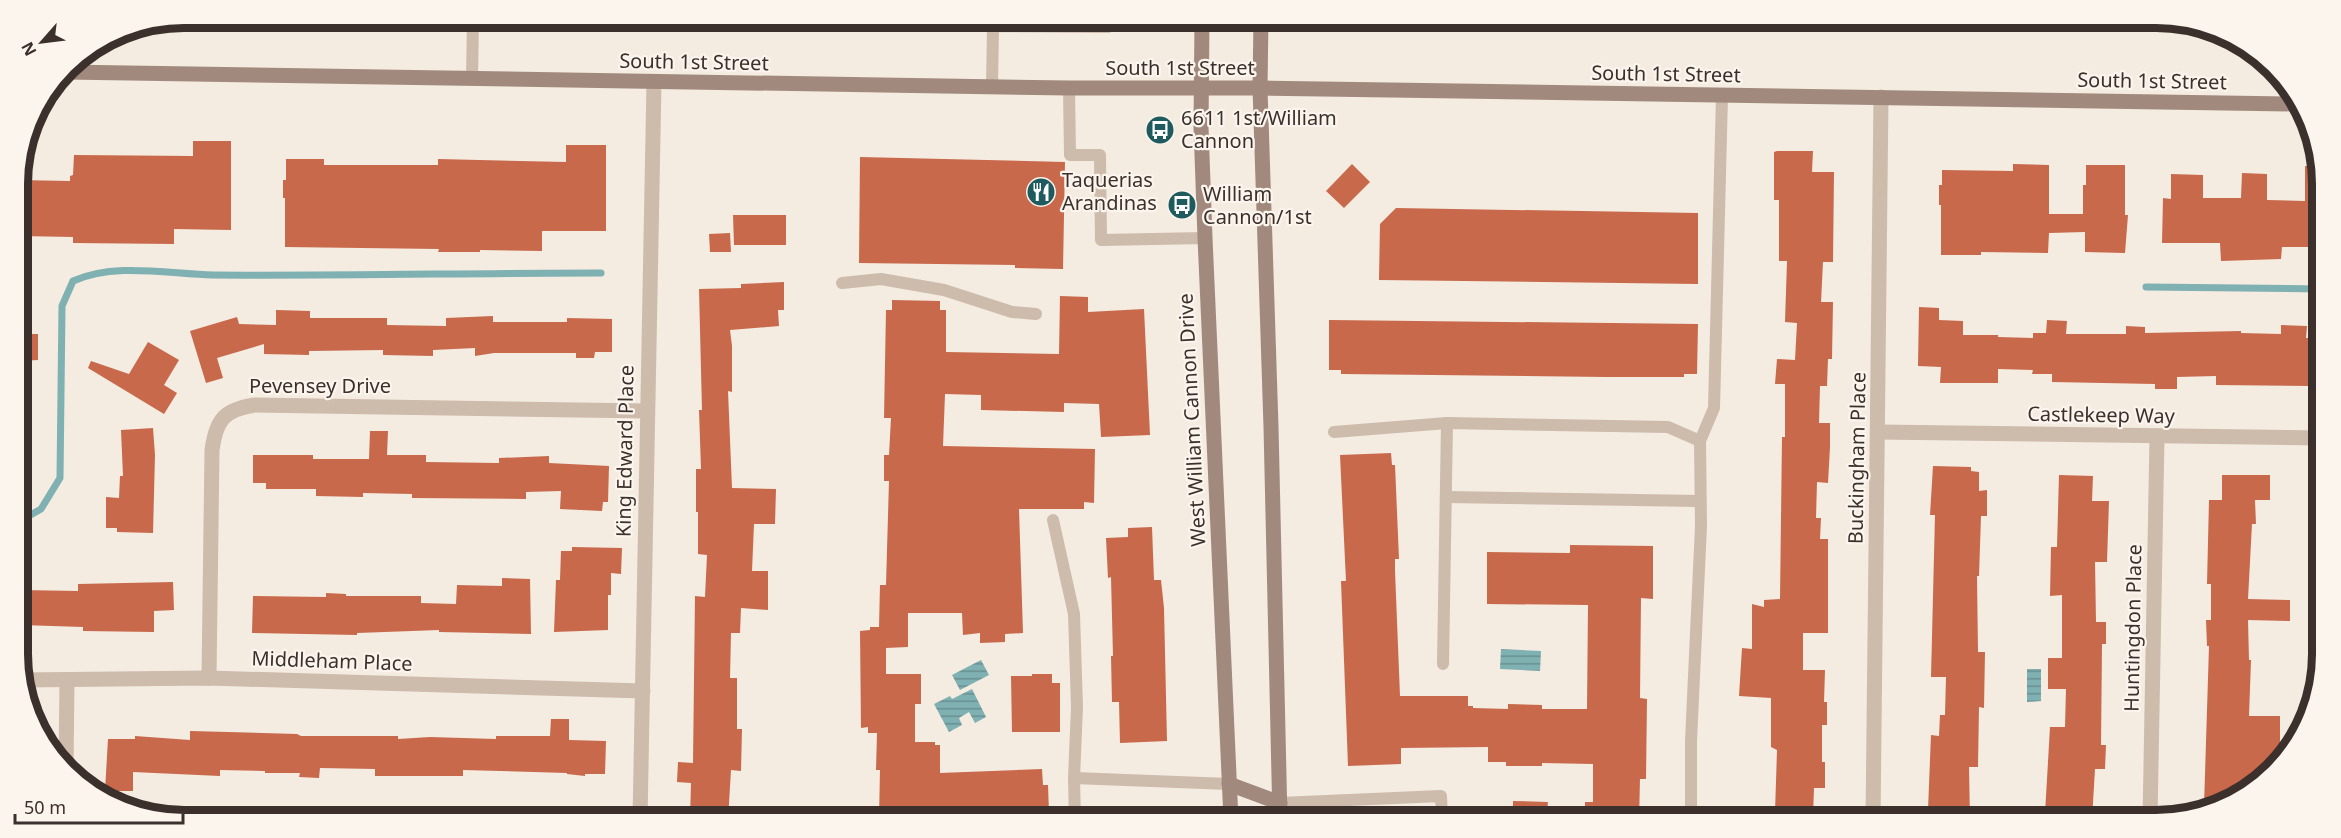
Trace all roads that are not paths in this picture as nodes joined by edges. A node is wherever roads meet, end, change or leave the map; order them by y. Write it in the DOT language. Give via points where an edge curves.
graph roads {
  1 [pos="1202,28"];
  2 [pos="1261,28"];
  3 [pos="473,29"];
  4 [pos="993,29"];
  5 [pos="77,72"];
  6 [pos="472,80"];
  7 [pos="654,82"];
  8 [pos="992,86"];
  9 [pos="1069,88"];
  10 [pos="1260,88"];
  11 [pos="1202,89"];
  12 [pos="1722,96"];
  13 [pos="1881,97"];
  14 [pos="2290,104"];
  15 [pos="1205,238"];
  16 [pos="842,283"];
  17 [pos="1036,314"];
  18 [pos="646,411"];
  19 [pos="1447,423"];
  20 [pos="1334,432"];
  21 [pos="1878,432"];
  22 [pos="2157,437"];
  23 [pos="2312,438"];
  24 [pos="1700,441"];
  25 [pos="1446,497"];
  26 [pos="1701,501"];
  27 [pos="1053,520"];
  28 [pos="1443,664"];
  29 [pos="208,678"];
  30 [pos="31,680"];
  31 [pos="67,680"];
  32 [pos="643,691"];
  33 [pos="66,755"];
  34 [pos="1074,778"];
  35 [pos="1229,783"];
  36 [pos="1280,803"];
  37 [pos="1230,809"];
  38 [pos="1280,809"];
  39 [pos="1442,809"];
  40 [pos="1691,809"];
  41 [pos="1873,809"];
  42 [pos="2150,809"];
  43 [pos="640,810"];
  44 [pos="1075,810"];
  1 -- 11 [label="main road, West William Cannon Drive"];
  2 -- 10 [label="main road"];
  3 -- 6 [label="lane"];
  4 -- 8 [label="lane"];
  5 -- 6 [label="main road, South 1st Street"];
  6 -- 7 [label="main road, South 1st Street"];
  7 -- 8 [label="main road, South 1st Street"];
  7 -- 18 [label="street, King Edward Place"];
  8 -- 9 [label="main road, South 1st Street"];
  9 -- 11 [label="main road, South 1st Street"];
  9 -- 15 [label="lane" via="1070,155 1100,155 1101,240"];
  10 -- 11 [label="main road, South 1st Street"];
  10 -- 12 [label="main road, South 1st Street"];
  10 -- 36 [label="main road"];
  11 -- 15 [label="main road, West William Cannon Drive"];
  12 -- 13 [label="main road, South 1st Street"];
  12 -- 24 [label="lane" via="1714,408"];
  13 -- 14 [label="main road, South 1st Street"];
  13 -- 21 [label="street, Buckingham Place"];
  15 -- 35 [label="main road, West William Cannon Drive"];
  16 -- 17 [label="lane" via="881,279 944,290 1012,312"];
  18 -- 29 [label="street, Pevensey Drive" via="254,405 238,408 215,428 212,450"];
  18 -- 32 [label="street, King Edward Place"];
  19 -- 20 [label="lane"];
  19 -- 24 [label="lane" via="1668,427"];
  19 -- 25 [label="lane"];
  21 -- 22 [label="street, Castlekeep Way"];
  21 -- 41 [label="street, Buckingham Place"];
  22 -- 23 [label="street, Castlekeep Way"];
  22 -- 42 [label="street, Huntingdon Place"];
  24 -- 26 [label="lane"];
  25 -- 26 [label="lane"];
  25 -- 28 [label="lane"];
  26 -- 40 [label="lane"];
  27 -- 34 [label="lane" via="1074,614"];
  29 -- 31 [label="street, Middleham Place"];
  29 -- 32 [label="street, Middleham Place"];
  30 -- 31 [label="street, Middleham Place"];
  31 -- 33 [label="street"];
  32 -- 43 [label="street, King Edward Place"];
  34 -- 35 [label="lane"];
  34 -- 44 [label="lane"];
  35 -- 36 [label="main road"];
  35 -- 37 [label="main road, West William Cannon Drive"];
  36 -- 38 [label="main road"];
  36 -- 39 [label="lane" via="1441,796"];
}
